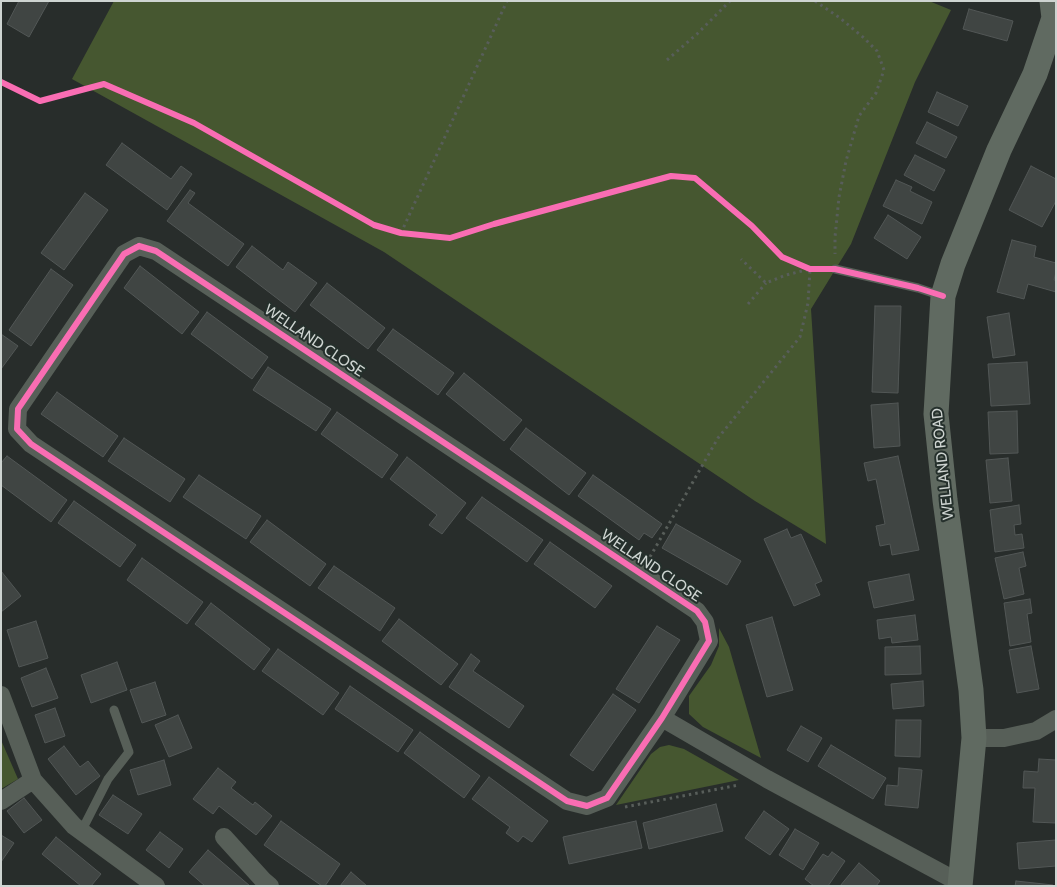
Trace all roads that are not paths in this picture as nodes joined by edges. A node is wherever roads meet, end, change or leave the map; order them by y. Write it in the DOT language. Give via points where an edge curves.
graph roads {
  1 [pos="1054,12"];
  2 [pos="835,269"];
  3 [pos="943,296"];
  4 [pos="2,697"];
  5 [pos="114,710"];
  6 [pos="662,718"];
  7 [pos="1056,720"];
  8 [pos="974,738"];
  9 [pos="33,780"];
  10 [pos="1,801"];
  11 [pos="82,832"];
  12 [pos="224,837"];
  13 [pos="960,885"];
  14 [pos="156,886"];
  15 [pos="270,886"];
  1 -- 3 [label="street, WELLAND ROAD" via="1036,74 999,150"];
  2 -- 3 [label="lane"];
  3 -- 8 [label="street, WELLAND ROAD" via="936,414 971,690"];
  4 -- 9 [label="street"];
  5 -- 11 [label="lane" via="129,752 108,779"];
  6 -- 6 [label="street, WELLAND CLOSE" via="708,641 705,622 697,611 156,251 139,246 124,254 18,409 17,429 31,444 567,801 587,806 607,798"];
  6 -- 13 [label="street"];
  7 -- 8 [label="street" via="1036,731 1004,738"];
  8 -- 13 [label="street, WELLAND ROAD"];
  9 -- 10 [label="street"];
  9 -- 11 [label="street"];
  11 -- 14 [label="street"];
  12 -- 15 [label="street"];
}
